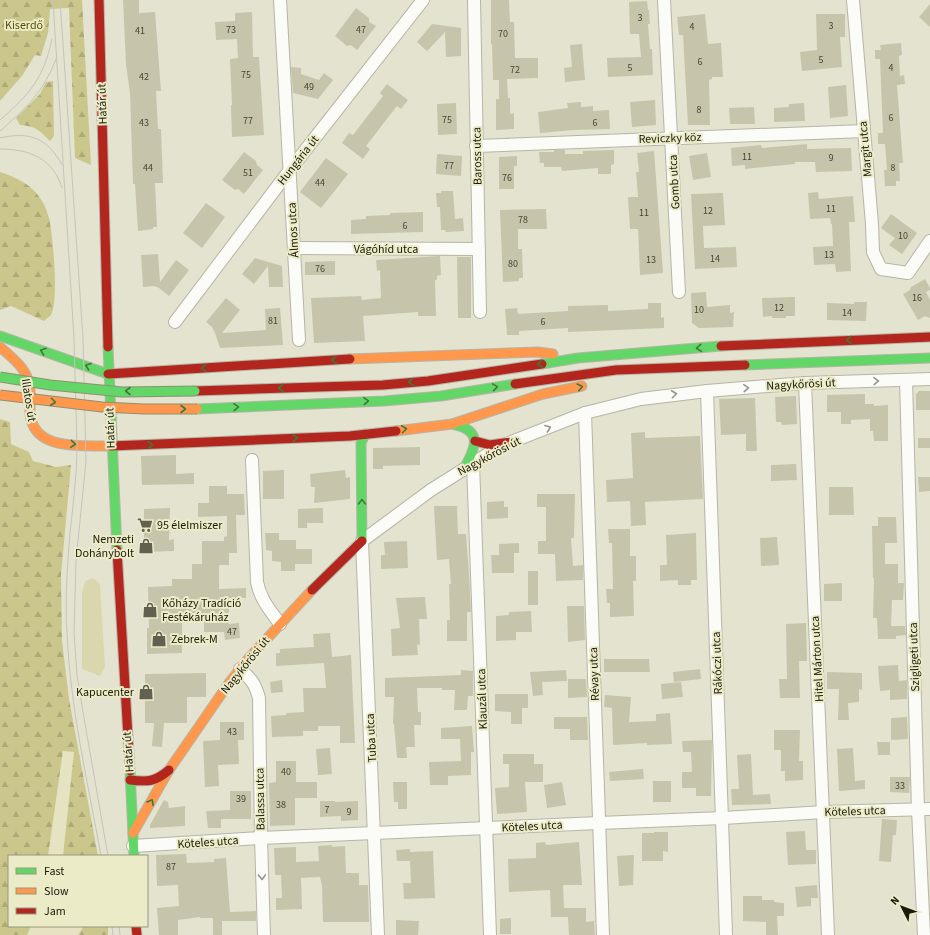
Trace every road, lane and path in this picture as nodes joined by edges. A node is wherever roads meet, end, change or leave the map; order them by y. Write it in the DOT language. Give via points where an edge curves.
graph roads {
  1 [pos="99,0"];
  2 [pos="280,0"];
  3 [pos="423,0"];
  4 [pos="474,0"];
  5 [pos="664,0"];
  6 [pos="853,0"];
  7 [pos="864,131"];
  8 [pos="672,138"];
  9 [pos="476,146"];
  10 [pos="289,171"];
  11 [pos="930,241"];
  12 [pos="294,248"];
  13 [pos="479,249"];
  14 [pos="679,292"];
  15 [pos="480,312"];
  16 [pos="175,322"];
  17 [pos="0,336"];
  18 [pos="930,337"];
  19 [pos="299,340"];
  20 [pos="0,347"];
  21 [pos="578,358"];
  22 [pos="930,358"];
  23 [pos="643,370"];
  24 [pos="108,374"];
  25 [pos="0,377"];
  26 [pos="930,379"];
  27 [pos="906,380"];
  28 [pos="805,383"];
  29 [pos="707,391"];
  30 [pos="0,395"];
  31 [pos="584,413"];
  32 [pos="452,424"];
  33 [pos="365,434"];
  34 [pos="475,441"];
  35 [pos="512,442"];
  36 [pos="111,446"];
  37 [pos="252,460"];
  38 [pos="469,465"];
  39 [pos="362,542"];
  40 [pos="280,624"];
  41 [pos="240,669"];
  42 [pos="169,770"];
  43 [pos="130,780"];
  44 [pos="924,809"];
  45 [pos="824,812"];
  46 [pos="723,818"];
  47 [pos="599,822"];
  48 [pos="487,828"];
  49 [pos="133,833"];
  50 [pos="375,834"];
  51 [pos="261,838"];
  52 [pos="133,851"];
  53 [pos="264,935"];
  54 [pos="378,935"];
  55 [pos="490,935"];
  56 [pos="603,935"];
  57 [pos="726,935"];
  58 [pos="828,935"];
  59 [pos="924,935"];
  1 -- 24 [label="main road, Határ út"];
  2 -- 10 [label="street, Álmos utca"];
  3 -- 10 [label="street, Hungária út"];
  4 -- 9 [label="street, Baross utca"];
  5 -- 8 [label="street, Gomb utca"];
  6 -- 7 [label="street, Margit utca"];
  7 -- 8 [label="street, Reviczky köz"];
  7 -- 11 [label="street, Margit utca" via="873,252 881,269 908,273"];
  8 -- 9 [label="street, Reviczky köz"];
  8 -- 14 [label="street, Gomb utca"];
  9 -- 13 [label="street, Baross utca"];
  10 -- 12 [label="street, Álmos utca"];
  10 -- 16 [label="street, Hungária út"];
  12 -- 13 [label="street, Vágóhíd utca"];
  12 -- 19 [label="street, Álmos utca"];
  13 -- 15 [label="street, Baross utca"];
  24 -- 17 [label="main road, one-way"];
  18 -- 21 [label="main road, one-way" via="738,345"];
  20 -- 36 [label="main road, Illatos út, one-way" via="17,361 25,372 30,388 31,422 38,434 57,443"];
  21 -- 24 [label="main road, one-way" via="538,352 475,353"];
  21 -- 25 [label="main road, one-way, bridge" via="428,381 383,385 122,392"];
  22 -- 23 [label="main road, Nagykőrösi út"];
  30 -- 23 [label="main road, Nagykőrösi út, one-way, bridge" via="102,407 197,409 441,396 586,373"];
  32 -- 23 [label="main road, Illatos út, one-way" via="543,394"];
  24 -- 36 [label="main road, Határ út"];
  26 -- 27 [label="street, Nagykőrösi út"];
  28 -- 27 [label="street, Nagykőrösi út, one-way"];
  27 -- 44 [label="street, Szigligeti utca"];
  29 -- 28 [label="street, Nagykőrösi út, one-way"];
  28 -- 45 [label="street, Hitel Márton utca"];
  31 -- 29 [label="street, Nagykőrösi út, one-way" via="641,398"];
  29 -- 46 [label="street, Rákóczi utca"];
  35 -- 31 [label="street, Nagykőrösi út, one-way"];
  31 -- 47 [label="street, Révay utca"];
  33 -- 32 [label="main road, Illatos út, one-way"];
  32 -- 34 [label="main road" via="466,428"];
  36 -- 33 [label="main road, Illatos út, one-way"];
  39 -- 33 [label="main road, one-way" via="361,443"];
  34 -- 35 [label="main road" via="490,445"];
  34 -- 38 [label="main road"];
  35 -- 38 [label="street, Nagykőrösi út"];
  36 -- 43 [label="main road, Határ út"];
  37 -- 40 [label="street" via="258,589"];
  38 -- 39 [label="street, Nagykőrösi út" via="414,502"];
  38 -- 48 [label="street, Klauzál utca"];
  39 -- 40 [label="main road, Nagykőrösi út" via="321,580"];
  39 -- 50 [label="street, Tuba utca"];
  40 -- 41 [label="main road, Nagykőrösi út"];
  41 -- 42 [label="main road, Nagykőrösi út"];
  41 -- 51 [label="street, Balassa utca" via="256,687 258,698"];
  42 -- 43 [label="main road" via="155,781"];
  49 -- 42 [label="main road, one-way"];
  43 -- 49 [label="main road, Határ út"];
  44 -- 45 [label="street, Köteles utca"];
  44 -- 59 [label="street, Szigligeti utca"];
  45 -- 46 [label="street, Köteles utca"];
  45 -- 58 [label="street, Hitel Márton utca"];
  46 -- 47 [label="street, Köteles utca"];
  46 -- 57 [label="street, Rákóczi utca"];
  47 -- 48 [label="street, Köteles utca"];
  47 -- 56 [label="street, Révay utca"];
  48 -- 50 [label="street, Köteles utca"];
  48 -- 55 [label="street, Klauzál utca"];
  49 -- 52 [label="main road, Határ út"];
  50 -- 51 [label="street, Köteles utca"];
  50 -- 54 [label="street, Tuba utca"];
  51 -- 52 [label="street, Köteles utca"];
  51 -- 53 [label="street, Balassa utca, one-way"];
}
